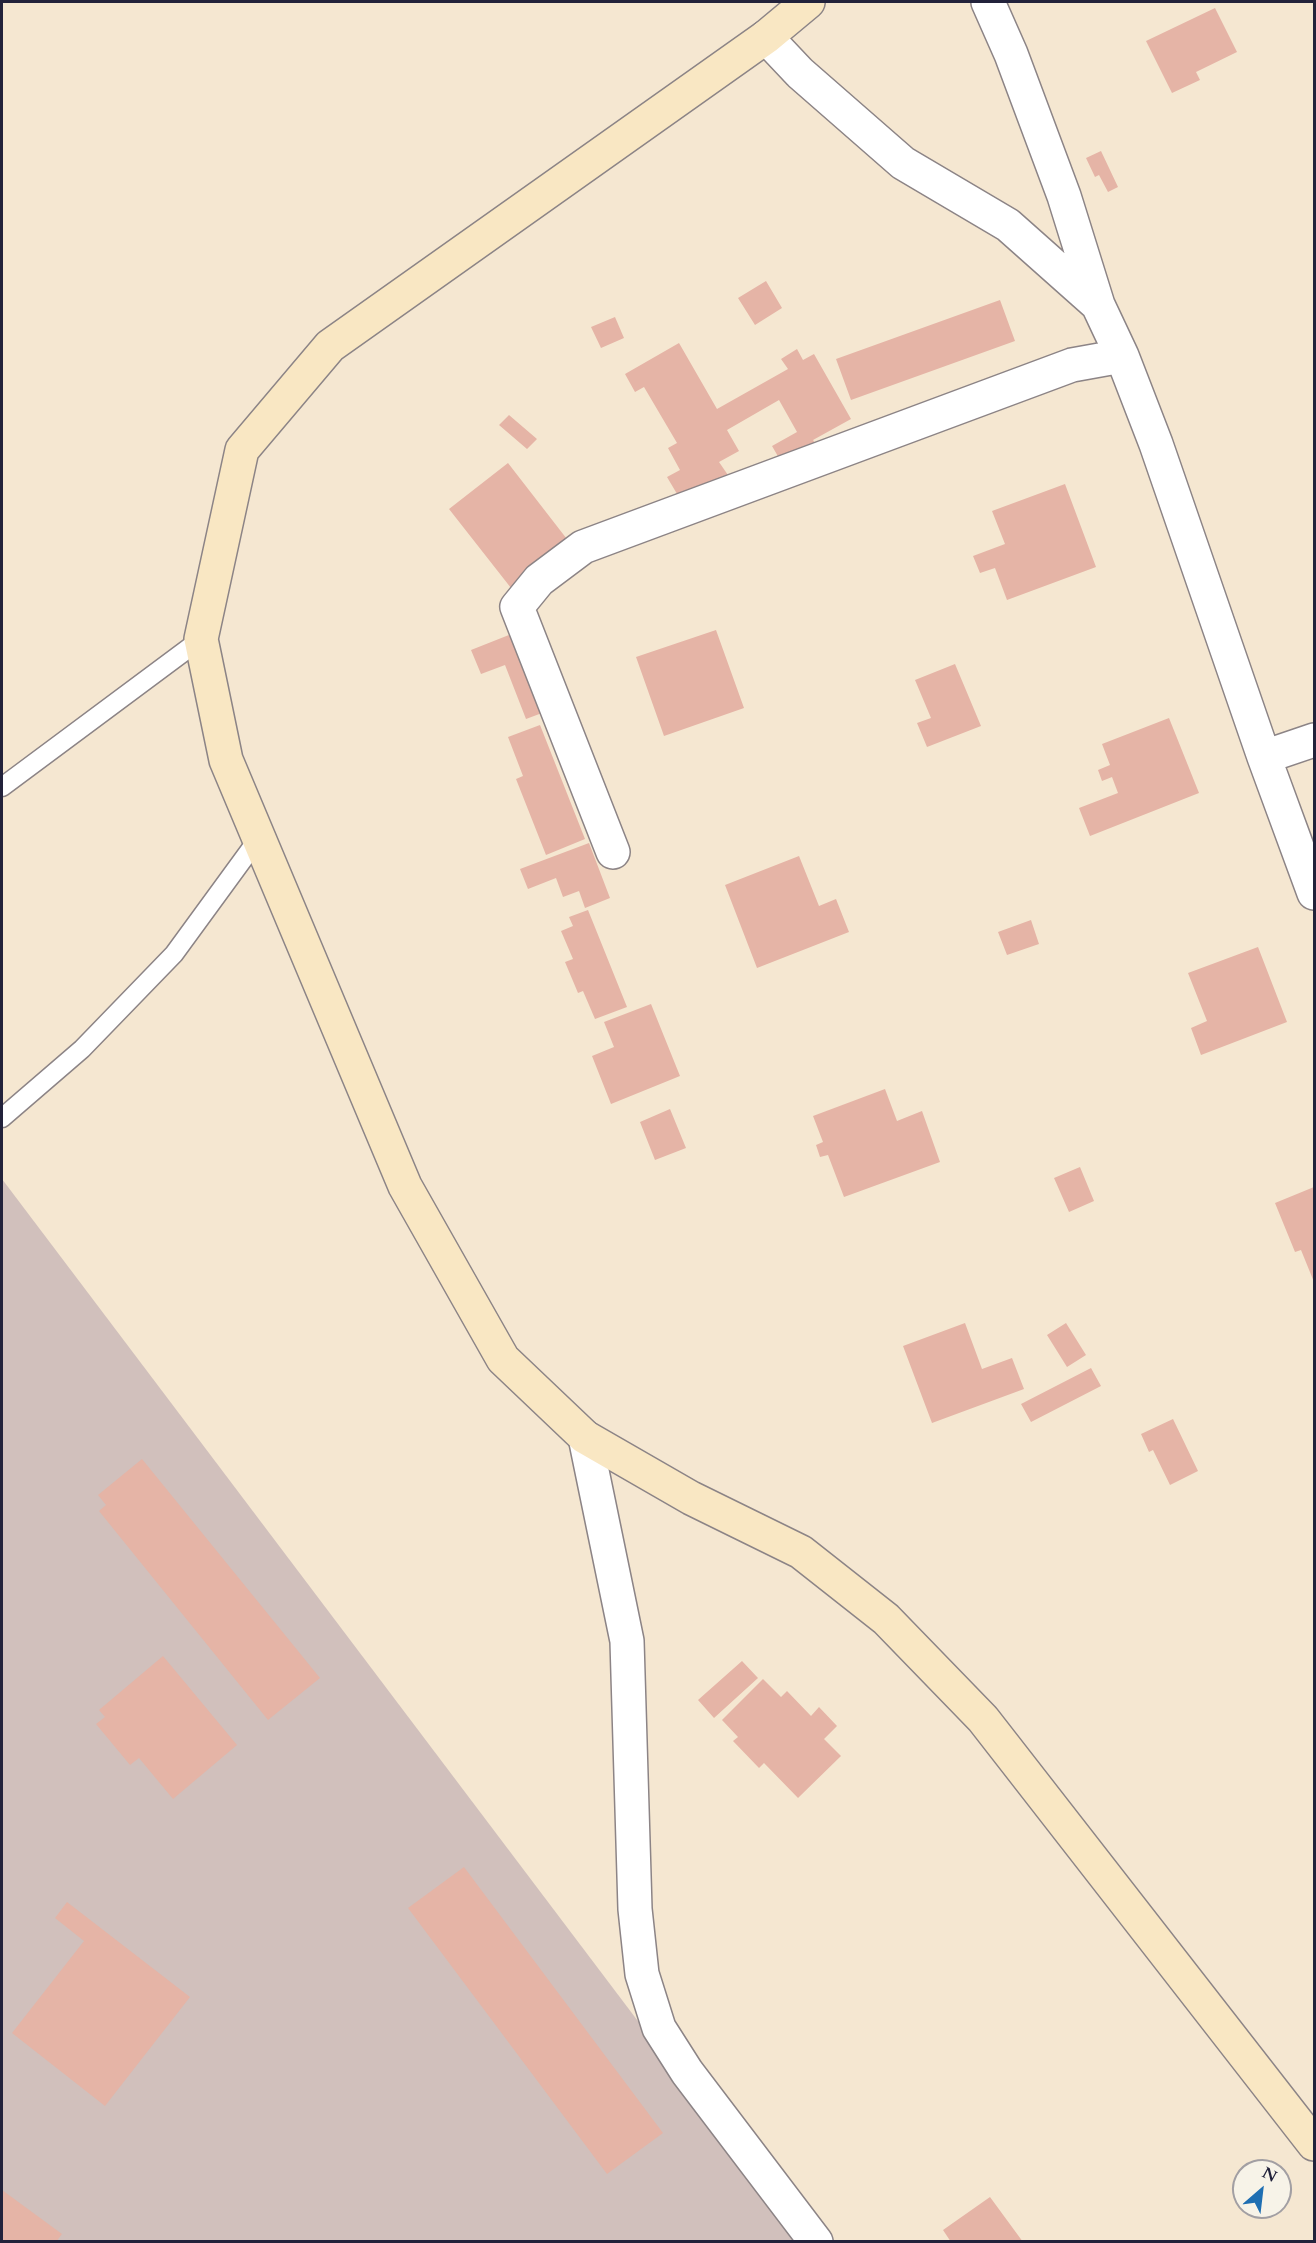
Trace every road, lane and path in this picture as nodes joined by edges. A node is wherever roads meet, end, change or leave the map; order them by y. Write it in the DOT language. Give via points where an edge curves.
graph roads {
  1 [pos="808,2"];
  2 [pos="988,2"];
  3 [pos="766,37"];
  4 [pos="1098,305"];
  5 [pos="1122,356"];
  6 [pos="201,639"];
  7 [pos="1314,740"];
  8 [pos="1264,757"];
  9 [pos="2,787"];
  10 [pos="258,839"];
  11 [pos="614,852"];
  12 [pos="1314,893"];
  13 [pos="2,1118"];
  14 [pos="585,1437"];
  15 [pos="1314,2144"];
  16 [pos="816,2241"];
  1 -- 3 [label="street"];
  2 -- 4 [label="street" via="1064,196"];
  3 -- 4 [label="street" via="903,163 1008,225"];
  3 -- 6 [label="street" via="330,346 242,450"];
  4 -- 5 [label="street"];
  5 -- 8 [label="street"];
  5 -- 11 [label="street" via="1072,365 583,548 539,580 517,607"];
  6 -- 9 [label="lane"];
  6 -- 10 [label="street" via="226,760"];
  7 -- 8 [label="street"];
  8 -- 12 [label="street"];
  10 -- 13 [label="lane" via="174,954 82,1049"];
  10 -- 14 [label="street" via="405,1186 503,1359"];
  14 -- 15 [label="street" via="691,1498 801,1552 886,1619 983,1719"];
  14 -- 16 [label="street" via="627,1641 635,1909 642,1974 659,2028 687,2072"];
}
